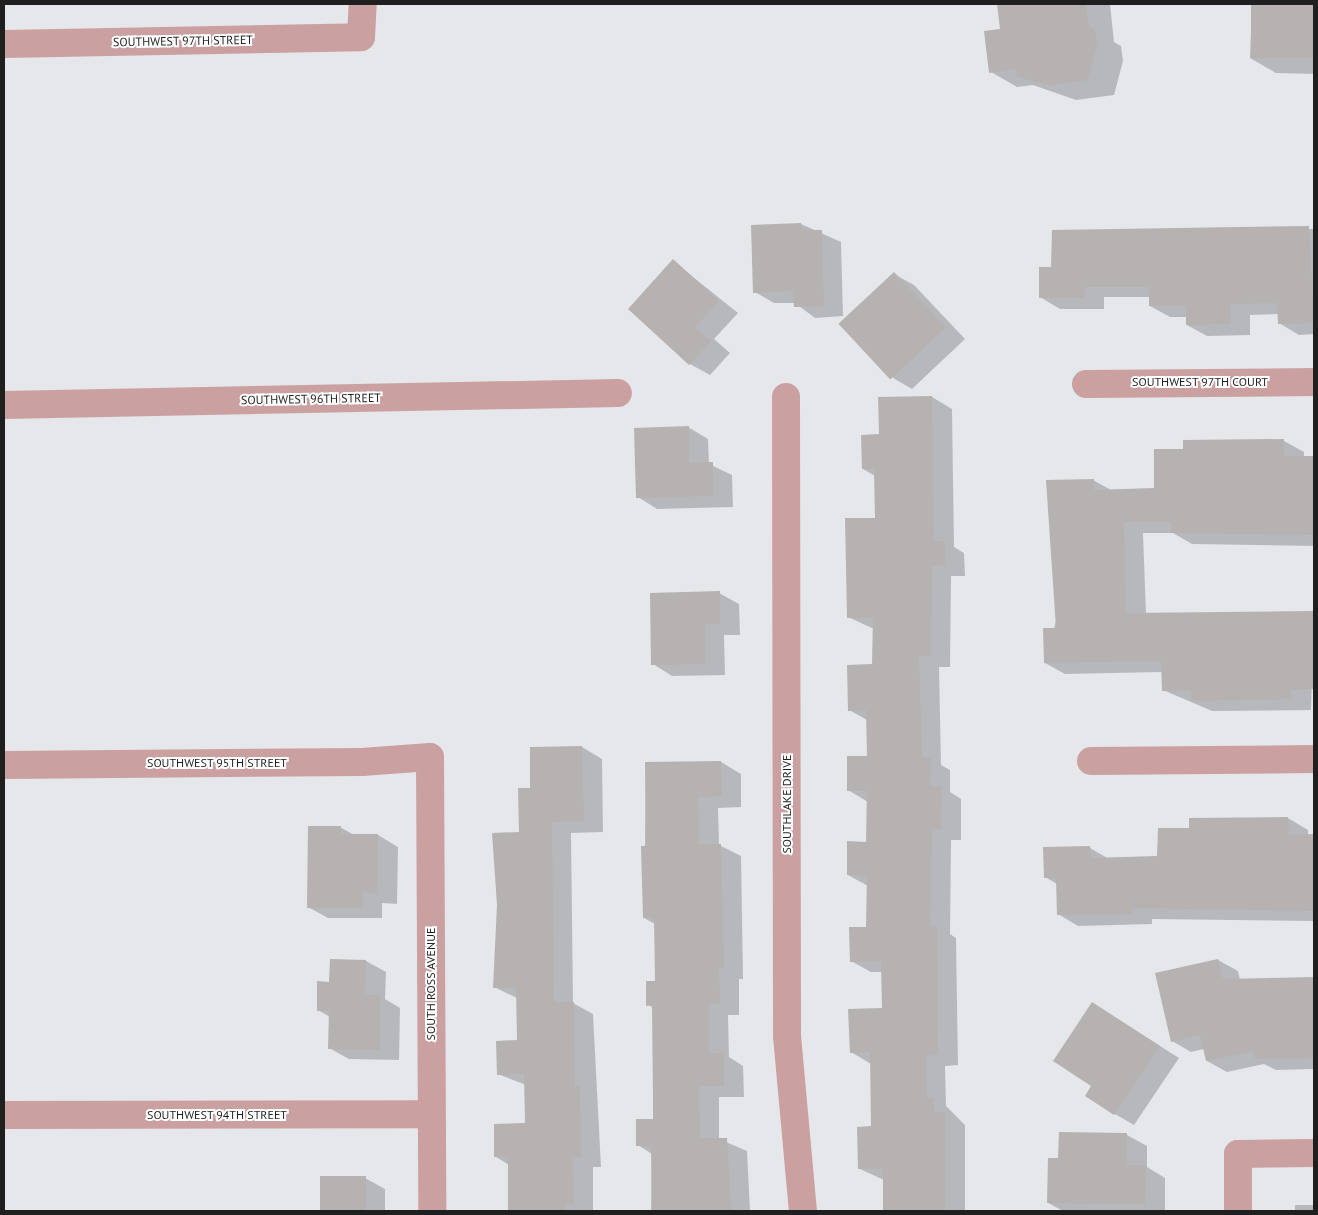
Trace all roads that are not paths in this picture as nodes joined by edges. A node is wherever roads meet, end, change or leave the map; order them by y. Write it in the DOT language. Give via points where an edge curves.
graph roads {
  1 [pos="363,4"];
  2 [pos="4,44"];
  3 [pos="1314,382"];
  4 [pos="1086,384"];
  5 [pos="618,393"];
  6 [pos="786,397"];
  7 [pos="4,405"];
  8 [pos="430,757"];
  9 [pos="1314,759"];
  10 [pos="1091,761"];
  11 [pos="4,764"];
  12 [pos="431,1114"];
  13 [pos="4,1115"];
  14 [pos="1314,1153"];
  15 [pos="432,1211"];
  16 [pos="803,1211"];
  17 [pos="1238,1211"];
  1 -- 2 [label="street, SOUTHWEST 97TH STREET" via="362,37"];
  3 -- 4 [label="street, SOUTHWEST 97TH COURT"];
  5 -- 7 [label="street, SOUTHWEST 96TH STREET"];
  6 -- 16 [label="street, SOUTHLAKE DRIVE" via="787,1036"];
  8 -- 11 [label="street, SOUTHWEST 95TH STREET" via="362,762"];
  8 -- 12 [label="street, SOUTH ROSS AVENUE"];
  9 -- 10 [label="street"];
  12 -- 13 [label="street, SOUTHWEST 94TH STREET"];
  12 -- 15 [label="street, SOUTH ROSS AVENUE"];
  14 -- 17 [label="street" via="1238,1154"];
}
